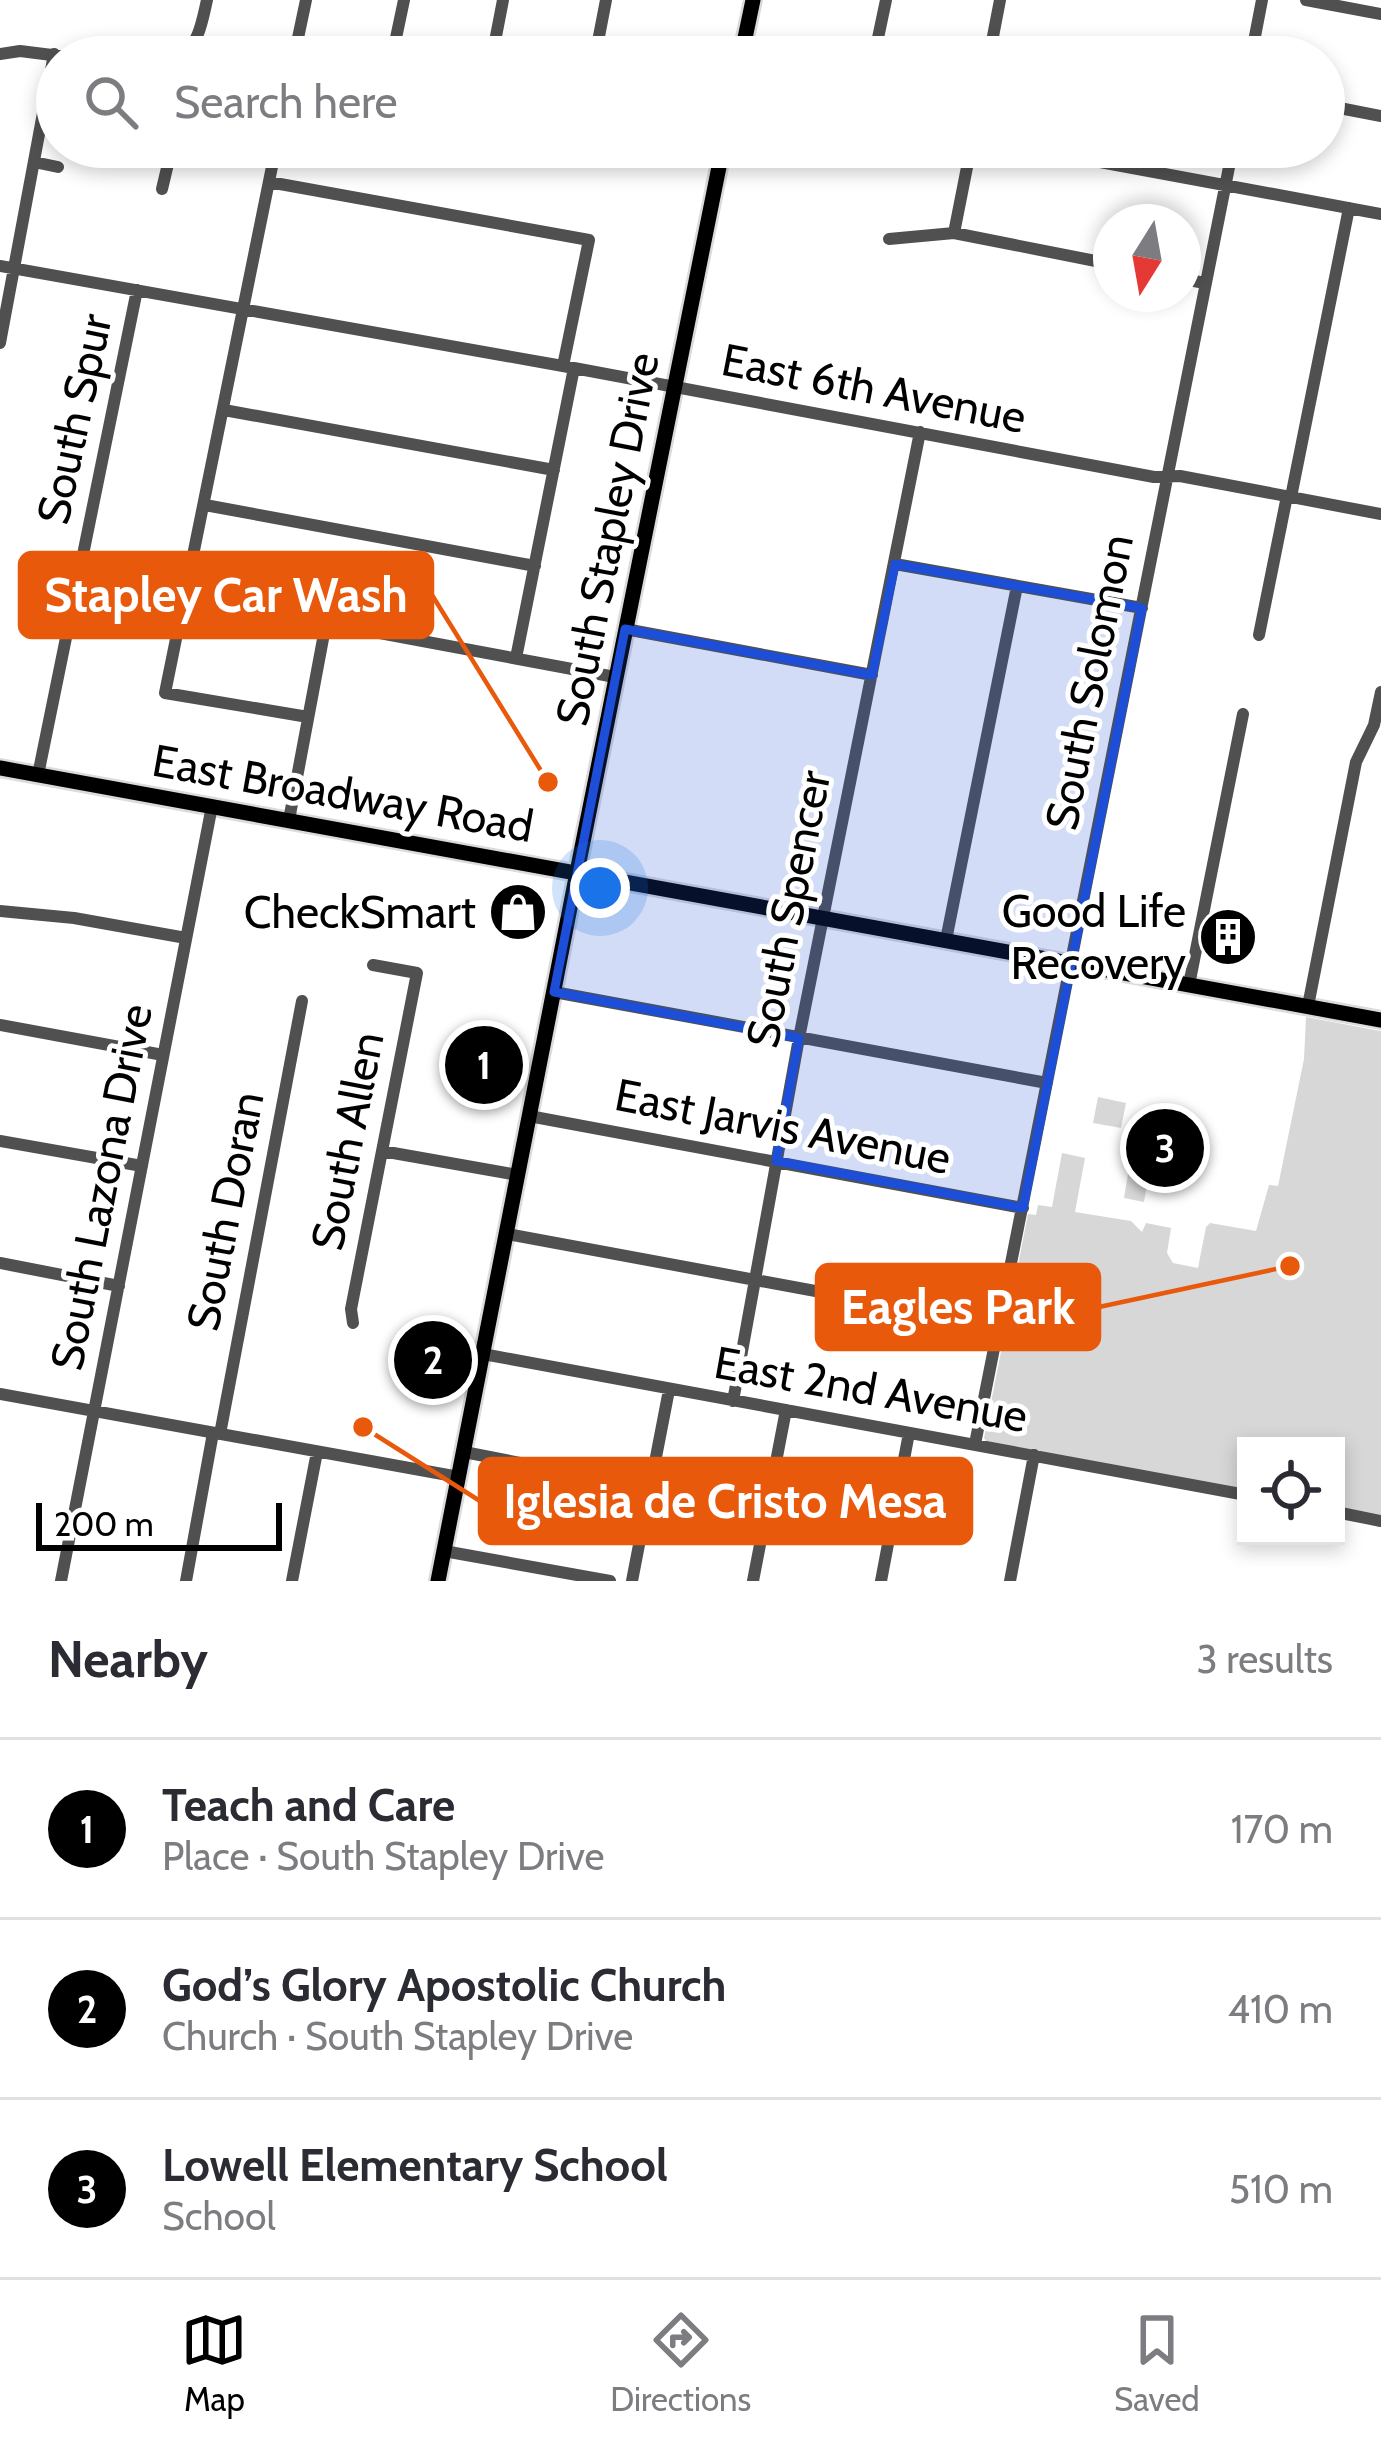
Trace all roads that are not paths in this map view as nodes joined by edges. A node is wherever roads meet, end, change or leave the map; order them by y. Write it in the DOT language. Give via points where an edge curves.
graph roads {
  1 [pos="207,0"];
  2 [pos="306,0"];
  3 [pos="404,0"];
  4 [pos="503,0"];
  5 [pos="606,0"];
  6 [pos="753,0"];
  7 [pos="886,0"];
  8 [pos="1000,0"];
  9 [pos="1262,0"];
  10 [pos="1306,0"];
  11 [pos="1381,14"];
  12 [pos="198,36"];
  13 [pos="298,36"];
  14 [pos="396,36"];
  15 [pos="496,36"];
  16 [pos="599,36"];
  17 [pos="745,36"];
  18 [pos="878,36"];
  19 [pos="993,36"];
  20 [pos="1255,36"];
  21 [pos="36,53"];
  22 [pos="0,54"];
  23 [pos="1345,109"];
  24 [pos="1381,116"];
  25 [pos="36,154"];
  26 [pos="34,162"];
  27 [pos="167,168"];
  28 [pos="272,168"];
  29 [pos="718,168"];
  30 [pos="967,168"];
  31 [pos="1133,168"];
  32 [pos="1229,168"];
  33 [pos="269,182"];
  34 [pos="1226,185"];
  35 [pos="162,189"];
  36 [pos="1349,208"];
  37 [pos="1381,214"];
  38 [pos="954,233"];
  39 [pos="889,239"];
  40 [pos="1093,260"];
  41 [pos="8,267"];
  42 [pos="1201,282"];
  43 [pos="1205,283"];
  44 [pos="137,290"];
  45 [pos="245,309"];
  46 [pos="0,343"];
  47 [pos="569,367"];
  48 [pos="674,387"];
  49 [pos="224,410"];
  50 [pos="920,432"];
  51 [pos="554,470"];
  52 [pos="1167,476"];
  53 [pos="1289,497"];
  54 [pos="205,505"];
  55 [pos="1381,514"];
  56 [pos="896,564"];
  57 [pos="535,566"];
  58 [pos="1017,586"];
  59 [pos="186,597"];
  60 [pos="1142,608"];
  61 [pos="326,623"];
  62 [pos="625,629"];
  63 [pos="1259,634"];
  64 [pos="516,658"];
  65 [pos="872,675"];
  66 [pos="616,676"];
  67 [pos="1381,692"];
  68 [pos="1379,712"];
  69 [pos="1243,714"];
  70 [pos="308,717"];
  71 [pos="0,769"];
  72 [pos="38,775"];
  73 [pos="212,806"];
  74 [pos="289,820"];
  75 [pos="577,871"];
  76 [pos="0,910"];
  77 [pos="824,917"];
  78 [pos="186,938"];
  79 [pos="946,940"];
  80 [pos="1071,963"];
  81 [pos="373,965"];
  82 [pos="1190,985"];
  83 [pos="554,992"];
  84 [pos="302,1000"];
  85 [pos="1307,1006"];
  86 [pos="1381,1019"];
  87 [pos="0,1025"];
  88 [pos="799,1038"];
  89 [pos="163,1055"];
  90 [pos="1047,1083"];
  91 [pos="530,1116"];
  92 [pos="0,1141"];
  93 [pos="382,1151"];
  94 [pos="776,1162"];
  95 [pos="142,1166"];
  96 [pos="518,1175"];
  97 [pos="1023,1208"];
  98 [pos="507,1234"];
  99 [pos="0,1263"];
  100 [pos="757,1280"];
  101 [pos="119,1286"];
  102 [pos="353,1323"];
  103 [pos="999,1325"];
  104 [pos="483,1354"];
  105 [pos="669,1390"];
  106 [pos="0,1394"];
  107 [pos="733,1401"];
  108 [pos="786,1410"];
  109 [pos="94,1411"];
  110 [pos="217,1433"];
  111 [pos="909,1433"];
  112 [pos="975,1444"];
  113 [pos="317,1451"];
  114 [pos="464,1452"];
  115 [pos="1034,1455"];
  116 [pos="459,1477"];
  117 [pos="650,1488"];
  118 [pos="1237,1493"];
  119 [pos="1345,1514"];
  120 [pos="1381,1521"];
  121 [pos="444,1551"];
  122 [pos="61,1581"];
  123 [pos="186,1581"];
  124 [pos="292,1581"];
  125 [pos="438,1581"];
  126 [pos="610,1581"];
  127 [pos="632,1581"];
  128 [pos="753,1581"];
  129 [pos="881,1581"];
  130 [pos="1010,1581"];
  1 -- 12 [label="street"];
  2 -- 13 [label="street"];
  3 -- 14 [label="street"];
  4 -- 15 [label="street"];
  5 -- 16 [label="street"];
  6 -- 17 [label="main road"];
  7 -- 18 [label="street"];
  8 -- 19 [label="street"];
  9 -- 20 [label="street"];
  10 -- 11 [label="street"];
  21 -- 22 [label="street"];
  23 -- 24 [label="street"];
  25 -- 26 [label="street"];
  26 -- 41 [label="street"];
  27 -- 35 [label="street"];
  28 -- 33 [label="street"];
  29 -- 48 [label="main road, South Stapley Drive"];
  30 -- 38 [label="street"];
  31 -- 34 [label="street"];
  32 -- 34 [label="street, South Solomon"];
  33 -- 45 [label="street"];
  33 -- 47 [label="street" via="589,241"];
  34 -- 36 [label="street"];
  34 -- 43 [label="street, South Solomon"];
  36 -- 37 [label="street"];
  36 -- 53 [label="street"];
  38 -- 39 [label="street"];
  38 -- 40 [label="street"];
  41 -- 44 [label="street, East 6th Avenue"];
  41 -- 46 [label="street"];
  42 -- 43 [label="street"];
  43 -- 52 [label="street, South Solomon"];
  44 -- 45 [label="street, East 6th Avenue"];
  44 -- 72 [label="street, South Spur"];
  45 -- 47 [label="street, East 6th Avenue"];
  45 -- 49 [label="street"];
  47 -- 48 [label="street, East 6th Avenue"];
  47 -- 51 [label="street"];
  48 -- 50 [label="street, East 6th Avenue"];
  48 -- 62 [label="main road, South Stapley Drive"];
  49 -- 51 [label="street"];
  49 -- 54 [label="street"];
  50 -- 52 [label="street, East 6th Avenue"];
  50 -- 56 [label="street, South Spencer"];
  51 -- 57 [label="street"];
  52 -- 53 [label="street, East 6th Avenue"];
  52 -- 60 [label="street, South Solomon"];
  53 -- 55 [label="street, East 6th Avenue"];
  53 -- 63 [label="street"];
  54 -- 57 [label="street"];
  54 -- 59 [label="street"];
  56 -- 58 [label="street"];
  56 -- 65 [label="street, South Spencer"];
  57 -- 64 [label="street"];
  58 -- 60 [label="street"];
  58 -- 79 [label="street"];
  59 -- 61 [label="street"];
  59 -- 70 [label="street" via="165,693"];
  60 -- 80 [label="street, South Solomon"];
  61 -- 64 [label="street"];
  61 -- 70 [label="street"];
  62 -- 65 [label="street"];
  62 -- 66 [label="main road, South Stapley Drive"];
  64 -- 66 [label="street"];
  65 -- 77 [label="street, South Spencer"];
  66 -- 75 [label="main road, South Stapley Drive"];
  67 -- 68 [label="street"];
  68 -- 85 [label="street" via="1356,762"];
  69 -- 82 [label="street"];
  70 -- 74 [label="street"];
  71 -- 72 [label="main road, East Broadway Road"];
  72 -- 73 [label="main road, East Broadway Road"];
  73 -- 74 [label="main road, East Broadway Road"];
  73 -- 78 [label="street, South Lazona Drive"];
  74 -- 75 [label="main road, East Broadway Road"];
  75 -- 77 [label="main road, East Broadway Road"];
  75 -- 83 [label="main road, South Stapley Drive"];
  76 -- 78 [label="street"];
  77 -- 79 [label="main road, East Broadway Road"];
  77 -- 88 [label="street, South Spencer"];
  78 -- 89 [label="street, South Lazona Drive"];
  79 -- 80 [label="main road, East Broadway Road"];
  80 -- 82 [label="main road, East Broadway Road"];
  80 -- 90 [label="street, South Solomon"];
  81 -- 93 [label="street, South Allen" via="417,974"];
  82 -- 85 [label="main road, East Broadway Road"];
  83 -- 88 [label="street"];
  83 -- 91 [label="main road, South Stapley Drive"];
  84 -- 110 [label="street, South Doran"];
  85 -- 86 [label="main road, East Broadway Road"];
  87 -- 89 [label="street"];
  88 -- 90 [label="street"];
  88 -- 94 [label="street, South Spencer"];
  89 -- 95 [label="street, South Lazona Drive"];
  90 -- 97 [label="street, South Solomon"];
  91 -- 94 [label="street, East Jarvis Avenue"];
  91 -- 96 [label="main road, South Stapley Drive"];
  92 -- 95 [label="street"];
  93 -- 96 [label="street"];
  93 -- 102 [label="street, South Allen"];
  94 -- 97 [label="street, East Jarvis Avenue"];
  94 -- 100 [label="street, South Spencer"];
  95 -- 101 [label="street, South Lazona Drive"];
  96 -- 98 [label="main road, South Stapley Drive"];
  97 -- 103 [label="street, South Solomon"];
  98 -- 100 [label="street"];
  98 -- 104 [label="main road, South Stapley Drive"];
  99 -- 101 [label="street"];
  100 -- 103 [label="street"];
  100 -- 107 [label="street, South Spencer"];
  101 -- 109 [label="street, South Lazona Drive"];
  103 -- 112 [label="street, South Solomon"];
  104 -- 105 [label="street, East 2nd Avenue"];
  104 -- 114 [label="main road, South Stapley Drive"];
  105 -- 107 [label="street, East 2nd Avenue"];
  105 -- 117 [label="street"];
  106 -- 109 [label="street"];
  107 -- 108 [label="street, East 2nd Avenue"];
  108 -- 111 [label="street, East 2nd Avenue"];
  108 -- 128 [label="street"];
  109 -- 110 [label="street"];
  109 -- 122 [label="street, South Lazona Drive"];
  110 -- 113 [label="street"];
  110 -- 123 [label="street, South Doran"];
  111 -- 112 [label="street, East 2nd Avenue"];
  111 -- 129 [label="street"];
  112 -- 115 [label="street, East 2nd Avenue"];
  113 -- 116 [label="street"];
  113 -- 124 [label="street"];
  114 -- 116 [label="main road, South Stapley Drive"];
  114 -- 117 [label="street"];
  115 -- 118 [label="street, East 2nd Avenue"];
  115 -- 130 [label="street"];
  116 -- 121 [label="main road, South Stapley Drive"];
  117 -- 127 [label="street"];
  119 -- 120 [label="street"];
  121 -- 125 [label="main road, South Stapley Drive"];
  121 -- 126 [label="street"];
}
